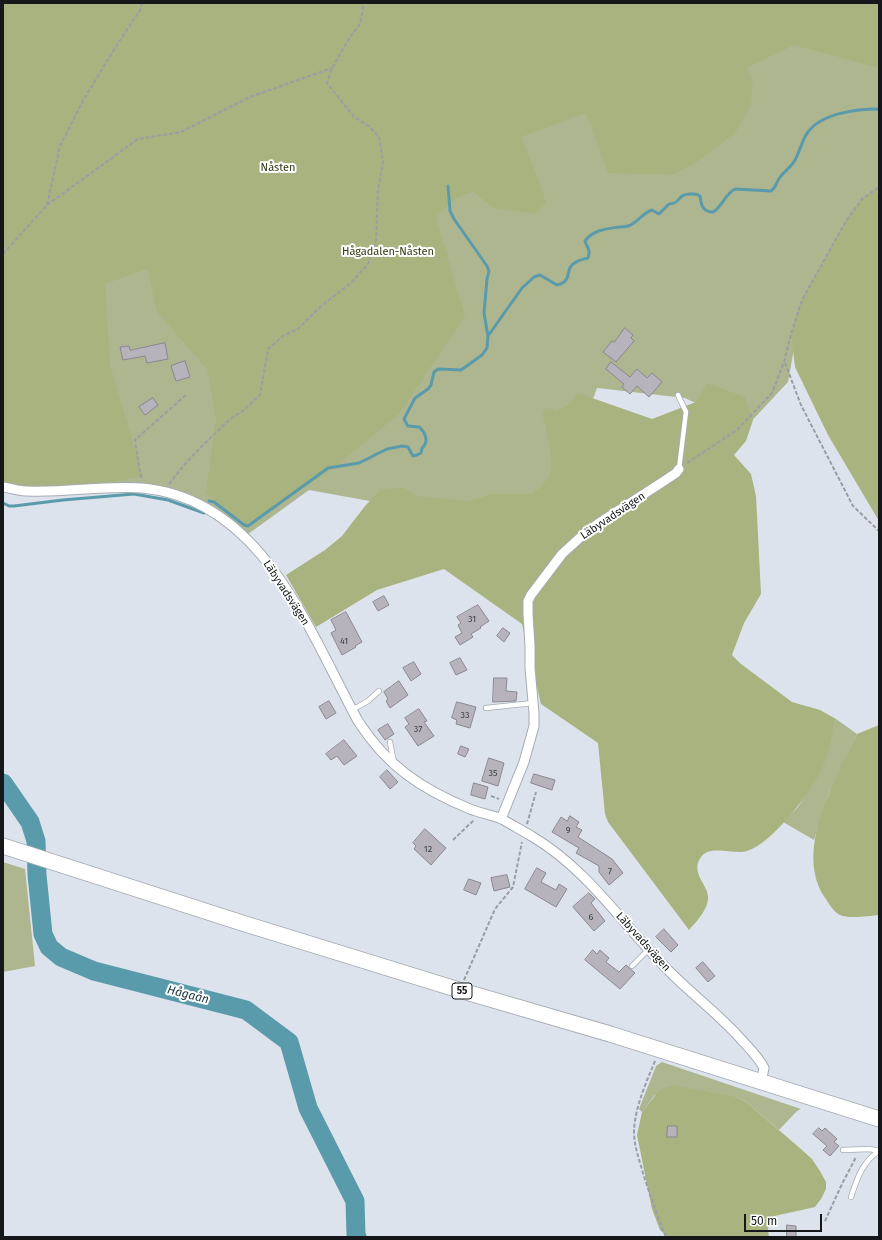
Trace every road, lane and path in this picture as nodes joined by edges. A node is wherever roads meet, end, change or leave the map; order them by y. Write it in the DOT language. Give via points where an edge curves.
graph roads {
  1 [pos="142,3"];
  2 [pos="364,3"];
  3 [pos="332,68"];
  4 [pos="879,187"];
  5 [pos="47,205"];
  6 [pos="3,254"];
  7 [pos="784,362"];
  8 [pos="678,394"];
  9 [pos="186,395"];
  10 [pos="679,469"];
  11 [pos="3,487"];
  12 [pos="142,488"];
  13 [pos="163,491"];
  14 [pos="879,531"];
  15 [pos="379,691"];
  16 [pos="533,703"];
  17 [pos="486,708"];
  18 [pos="352,710"];
  19 [pos="390,742"];
  20 [pos="394,764"];
  21 [pos="536,792"];
  22 [pos="485,814"];
  23 [pos="501,819"];
  24 [pos="524,833"];
  25 [pos="453,840"];
  26 [pos="3,846"];
  27 [pos="648,950"];
  28 [pos="632,966"];
  29 [pos="460,990"];
  30 [pos="659,1050"];
  31 [pos="761,1082"];
  32 [pos="879,1119"];
  33 [pos="843,1150"];
  34 [pos="865,1150"];
  35 [pos="879,1151"];
  36 [pos="851,1197"];
  37 [pos="825,1221"];
  38 [pos="666,1237"];
  1 -- 5 [label="path" via="84,100 60,146"];
  2 -- 3 [label="path" via="360,24"];
  3 -- 5 [label="path" via="250,97 181,132 138,139"];
  3 -- 13 [label="path" via="327,83 354,117 370,126 380,137 383,163 378,190 376,240 368,264 351,283 321,306 298,329 283,336 268,349 260,395 201,447"];
  4 -- 7 [label="path" via="862,199 846,220 802,300 790,334"];
  5 -- 6 [label="path"];
  7 -- 10 [label="path" via="772,393 747,420 737,430"];
  7 -- 14 [label="path" via="801,405 853,506"];
  8 -- 10 [label="lane" via="686,412"];
  9 -- 12 [label="path" via="135,441"];
  10 -- 16 [label="street, Läbyvadsvägen" via="661,484 584,534 562,554 531,595 528,601 528,614"];
  11 -- 12 [label="street, Läbyvadsvägen" via="25,491"];
  12 -- 13 [label="street, Läbyvadsvägen"];
  13 -- 18 [label="street, Läbyvadsvägen" via="209,508 239,531 259,552 292,598"];
  15 -- 18 [label="lane"];
  16 -- 17 [label="lane"];
  16 -- 23 [label="street, Läbyvadsvägen" via="534,720 528,747"];
  18 -- 20 [label="street, Läbyvadsvägen" via="366,733"];
  19 -- 20 [label="lane"];
  20 -- 22 [label="street, Läbyvadsvägen" via="428,789"];
  21 -- 24 [label="path"];
  22 -- 23 [label="street, Läbyvadsvägen"];
  22 -- 25 [label="path" via="473,820"];
  23 -- 24 [label="street, Läbyvadsvägen"];
  24 -- 27 [label="street, Läbyvadsvägen" via="555,852 579,872"];
  24 -- 29 [label="path" via="513,887 495,909"];
  26 -- 29 [label="main road, 55"];
  27 -- 28 [label="lane"];
  27 -- 31 [label="street, Läbyvadsvägen" via="753,1051 764,1068"];
  29 -- 30 [label="main road, 55"];
  30 -- 31 [label="main road, 55"];
  30 -- 38 [label="path" via="643,1090 634,1132 635,1147"];
  31 -- 32 [label="main road, 55"];
  33 -- 34 [label="lane"];
  34 -- 35 [label="lane"];
  34 -- 37 [label="path" via="856,1157 849,1169"];
  35 -- 36 [label="lane" via="863,1166"];
}
